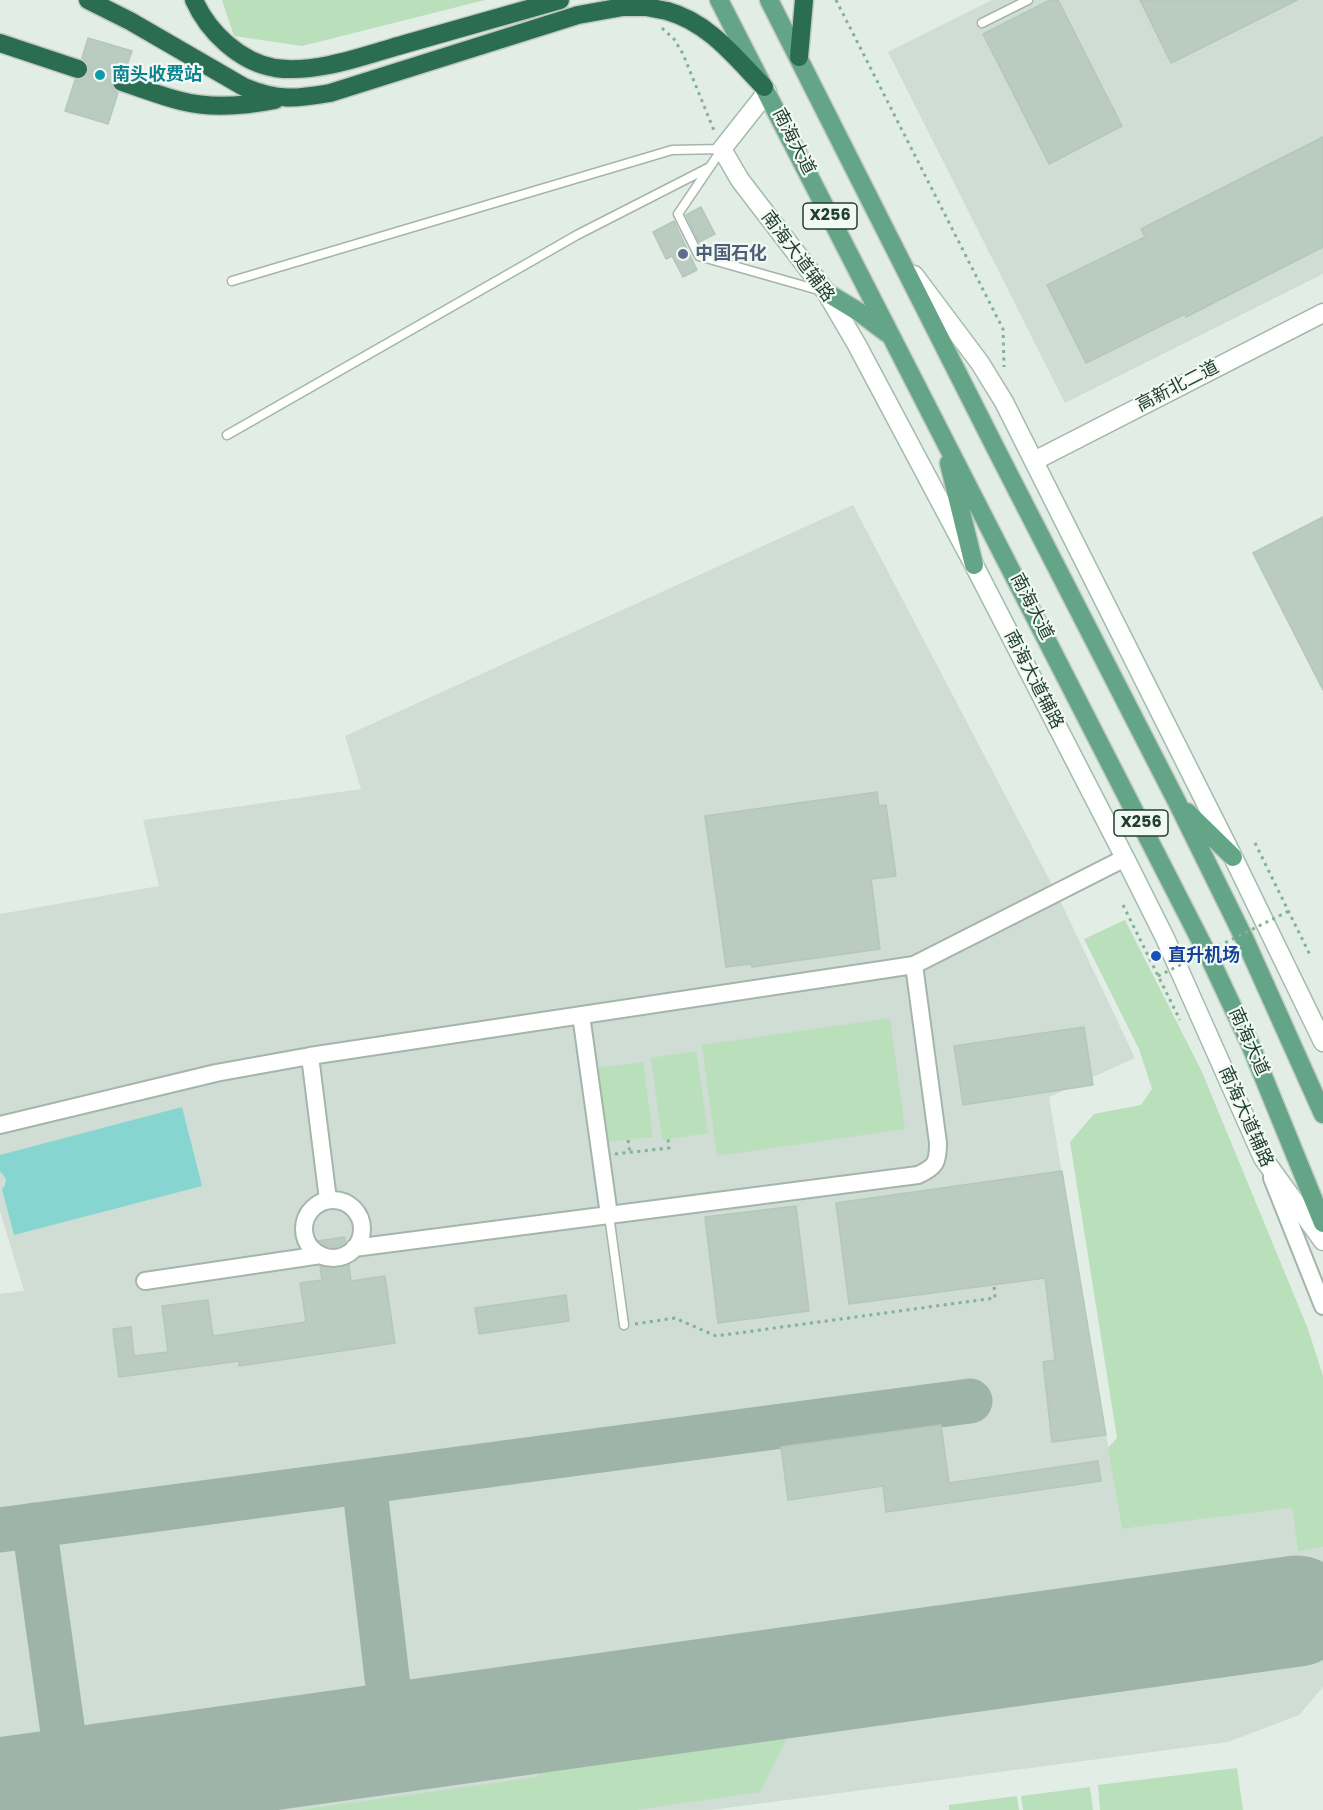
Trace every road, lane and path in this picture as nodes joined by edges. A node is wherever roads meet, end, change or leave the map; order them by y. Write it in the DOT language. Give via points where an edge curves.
graph roads {
  1 [pos="88,0"];
  2 [pos="194,0"];
  3 [pos="560,0"];
  4 [pos="719,0"];
  5 [pos="769,0"];
  6 [pos="804,0"];
  7 [pos="836,0"];
  8 [pos="1028,0"];
  9 [pos="661,17"];
  10 [pos="982,23"];
  11 [pos="0,43"];
  12 [pos="799,57"];
  13 [pos="78,69"];
  14 [pos="122,82"];
  15 [pos="766,90"];
  16 [pos="283,99"];
  17 [pos="722,149"];
  18 [pos="710,167"];
  19 [pos="886,234"];
  20 [pos="232,281"];
  21 [pos="826,292"];
  22 [pos="1323,313"];
  23 [pos="892,338"];
  24 [pos="1004,371"];
  25 [pos="942,432"];
  26 [pos="227,435"];
  27 [pos="1034,461"];
  28 [pos="974,565"];
  29 [pos="1178,802"];
  30 [pos="1255,843"];
  31 [pos="1233,857"];
  32 [pos="1125,858"];
  33 [pos="1123,904"];
  34 [pos="1289,911"];
  35 [pos="1310,955"];
  36 [pos="914,965"];
  37 [pos="1158,976"];
  38 [pos="581,1015"];
  39 [pos="1180,1020"];
  40 [pos="1323,1042"];
  41 [pos="310,1056"];
  42 [pos="1323,1114"];
  43 [pos="0,1125"];
  44 [pos="668,1139"];
  45 [pos="628,1140"];
  46 [pos="630,1152"];
  47 [pos="601,1156"];
  48 [pos="1263,1158"];
  49 [pos="328,1200"];
  50 [pos="609,1215"];
  51 [pos="1323,1223"];
  52 [pos="1323,1241"];
  53 [pos="354,1248"];
  54 [pos="321,1255"];
  55 [pos="145,1281"];
  56 [pos="994,1285"];
  57 [pos="1323,1306"];
  58 [pos="624,1325"];
  1 -- 16 [label="highway" via="244,87"];
  2 -- 3 [label="highway" via="214,32 250,60 275,68 304,69 342,62"];
  4 -- 15 [label="main road, 南海大道 / X256"];
  5 -- 12 [label="main road, X256"];
  6 -- 12 [label="highway"];
  7 -- 24 [label="path" via="1003,329"];
  8 -- 10 [label="lane"];
  9 -- 15 [label="highway" via="682,15 696,22"];
  9 -- 16 [label="highway, bridge" via="646,7 578,15 330,93"];
  9 -- 17 [label="path" via="682,54"];
  11 -- 13 [label="highway"];
  12 -- 19 [label="main road, X256"];
  14 -- 16 [label="highway" via="208,105 234,106"];
  15 -- 17 [label="main road"];
  15 -- 23 [label="main road, 南海大道 / X256"];
  17 -- 18 [label="lane"];
  17 -- 20 [label="lane" via="672,150"];
  17 -- 21 [label="main road, 南海大道辅路" via="743,185"];
  18 -- 21 [label="lane" via="678,214 699,256"];
  18 -- 26 [label="lane" via="577,235"];
  19 -- 27 [label="main road" via="993,383"];
  19 -- 29 [label="main road, X256"];
  21 -- 23 [label="main road"];
  21 -- 28 [label="main road, 南海大道辅路"];
  22 -- 27 [label="main road, 高新北二道"];
  23 -- 25 [label="main road, 南海大道 / X256"];
  25 -- 28 [label="main road"];
  25 -- 51 [label="main road, 南海大道 / X256" via="1211,961 1250,1044"];
  27 -- 31 [label="main road"];
  28 -- 32 [label="main road, 南海大道辅路"];
  29 -- 31 [label="main road"];
  29 -- 42 [label="main road, X256"];
  30 -- 34 [label="path"];
  31 -- 40 [label="main road"];
  32 -- 36 [label="street"];
  32 -- 48 [label="main road, 南海大道辅路"];
  33 -- 37 [label="path"];
  34 -- 35 [label="path"];
  34 -- 37 [label="path, bridge"];
  36 -- 38 [label="street"];
  36 -- 50 [label="street" via="938,1143 938,1158 930,1170 918,1175"];
  37 -- 39 [label="path"];
  38 -- 41 [label="street"];
  38 -- 47 [label="street"];
  41 -- 43 [label="street" via="216,1073"];
  41 -- 49 [label="street"];
  44 -- 46 [label="path" via="669,1148"];
  45 -- 46 [label="path"];
  46 -- 47 [label="path"];
  47 -- 50 [label="street"];
  48 -- 52 [label="main road"];
  48 -- 57 [label="street, 南海大道辅路"];
  49 -- 53 [label="street" via="345,1203 358,1215 362,1232"];
  49 -- 54 [label="street" via="312,1209 304,1225 307,1243"];
  50 -- 53 [label="street"];
  50 -- 58 [label="lane"];
  53 -- 54 [label="street" via="339,1257"];
  54 -- 55 [label="street"];
  56 -- 58 [label="path" via="995,1298 716,1336 675,1318"];
}
